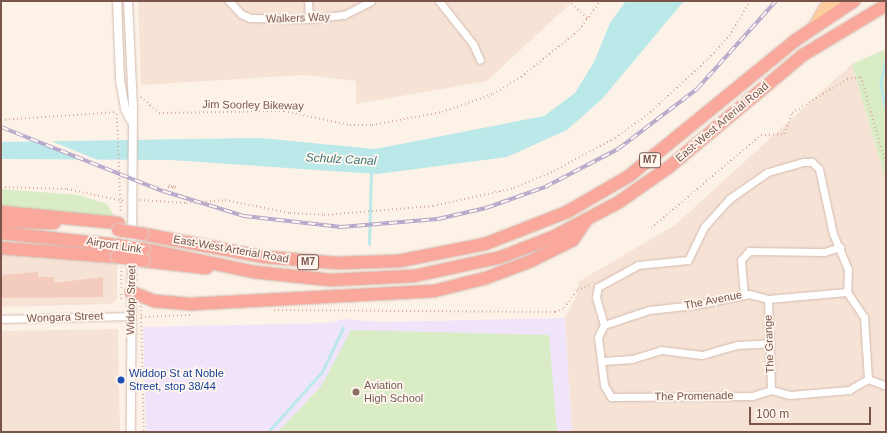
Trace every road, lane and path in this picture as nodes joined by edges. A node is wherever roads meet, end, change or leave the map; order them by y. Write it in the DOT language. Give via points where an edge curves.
graph roads {
  1 [pos="117,1"];
  2 [pos="128,1"];
  3 [pos="229,1"];
  4 [pos="308,1"];
  5 [pos="371,1"];
  6 [pos="439,1"];
  7 [pos="569,1"];
  8 [pos="600,1"];
  9 [pos="750,1"];
  10 [pos="834,1"];
  11 [pos="854,1"];
  12 [pos="886,5"];
  13 [pos="309,19"];
  14 [pos="588,20"];
  15 [pos="813,27"];
  16 [pos="480,60"];
  17 [pos="136,97"];
  18 [pos="117,109"];
  19 [pos="117,114"];
  20 [pos="1,120"];
  21 [pos="131,120"];
  22 [pos="886,164"];
  23 [pos="1,187"];
  24 [pos="168,187"];
  25 [pos="174,190"];
  26 [pos="131,200"];
  27 [pos="121,201"];
  28 [pos="1,212"];
  29 [pos="1,221"];
  30 [pos="585,221"];
  31 [pos="118,226"];
  32 [pos="651,228"];
  33 [pos="1,233"];
  34 [pos="840,247"];
  35 [pos="1,248"];
  36 [pos="144,255"];
  37 [pos="226,266"];
  38 [pos="598,287"];
  39 [pos="131,292"];
  40 [pos="847,292"];
  41 [pos="744,295"];
  42 [pos="768,299"];
  43 [pos="141,300"];
  44 [pos="267,309"];
  45 [pos="193,315"];
  46 [pos="130,316"];
  47 [pos="141,317"];
  48 [pos="1,319"];
  49 [pos="604,325"];
  50 [pos="771,343"];
  51 [pos="603,361"];
  52 [pos="868,379"];
  53 [pos="886,386"];
  54 [pos="771,390"];
  55 [pos="131,432"];
  56 [pos="144,432"];
  1 -- 21 [label="street, Widdop Street" via="120,80 125,109"];
  2 -- 21 [label="street, Widdop Street"];
  3 -- 13 [label="street, Walkers Way" via="241,14 250,18"];
  4 -- 13 [label="street"];
  5 -- 13 [label="street, Walkers Way" via="344,15"];
  6 -- 16 [label="street" via="473,44"];
  7 -- 14 [label="path"];
  8 -- 14 [label="path, Jim Soorley Bikeway"];
  9 -- 26 [label="path" via="729,36 647,115 615,138 554,171 514,188 433,206 363,214 290,213 225,200 186,203"];
  10 -- 15 [label="main road, East-West Arterial Road" via="824,8"];
  11 -- 15 [label="highway, East-West Arterial Road / M7"];
  12 -- 30 [label="highway, East-West Arterial Road / M7" via="803,55 653,180"];
  14 -- 17 [label="path, Jim Soorley Bikeway" via="521,77 493,94 442,112 372,126 350,125 284,111 159,112 142,97"];
  15 -- 31 [label="highway, East-West Arterial Road / M7" via="623,180 547,221 485,244 399,261 332,263 265,257"];
  18 -- 19 [label="path"];
  19 -- 20 [label="path"];
  19 -- 27 [label="path"];
  21 -- 26 [label="street, Widdop Street"];
  22 -- 32 [label="path" via="861,77 847,79 792,113 784,134 761,135"];
  23 -- 27 [label="path" via="67,189"];
  24 -- 25 [label="path" via="175,188"];
  26 -- 27 [label="path"];
  26 -- 39 [label="street, Widdop Street"];
  28 -- 31 [label="highway"];
  29 -- 31 [label="highway, Airport Link"];
  30 -- 37 [label="highway, East-West Arterial Road / M7" via="501,257 414,276 360,280 308,279"];
  30 -- 39 [label="highway" via="573,240 529,262 486,278 427,292 192,304 155,301"];
  33 -- 36 [label="highway, Airport Link / M7, bridge" via="118,245"];
  34 -- 38 [label="street" via="831,229 818,169 812,162 803,162 768,172 729,199 704,227 688,260 633,267"];
  34 -- 40 [label="street" via="849,274"];
  34 -- 41 [label="street" via="820,252 749,251 741,260"];
  35 -- 36 [label="highway, bridge" via="117,257"];
  36 -- 37 [label="highway, Airport Link / M7"];
  38 -- 44 [label="path" via="587,285 577,290 564,308 555,312"];
  38 -- 49 [label="street" via="596,297"];
  39 -- 46 [label="street, Widdop Street"];
  40 -- 42 [label="street, The Avenue"];
  40 -- 52 [label="street" via="864,317"];
  41 -- 42 [label="street, The Avenue"];
  41 -- 49 [label="street, The Avenue" via="695,306 648,310"];
  42 -- 50 [label="street, The Grange"];
  43 -- 47 [label="path"];
  45 -- 47 [label="path"];
  46 -- 48 [label="street, Wongara Street"];
  46 -- 55 [label="street, Widdop Street"];
  47 -- 56 [label="path"];
  49 -- 51 [label="street, The Promenade" via="598,337"];
  50 -- 51 [label="street" via="737,345 702,355 661,350 632,358"];
  50 -- 54 [label="street, The Grange"];
  51 -- 54 [label="street, The Promenade" via="605,388 618,399 752,396"];
  52 -- 53 [label="street"];
  52 -- 54 [label="street" via="845,390 790,395"];
}
